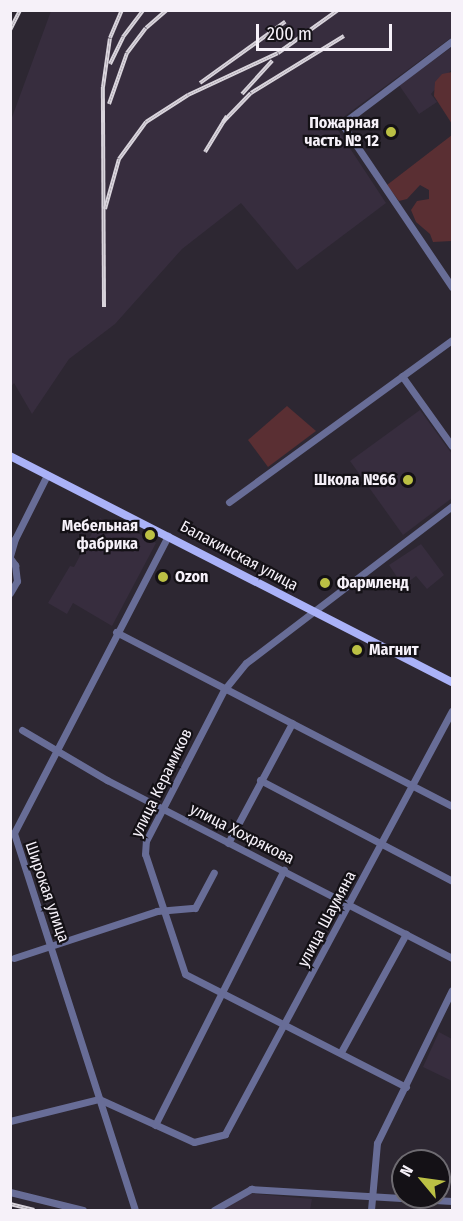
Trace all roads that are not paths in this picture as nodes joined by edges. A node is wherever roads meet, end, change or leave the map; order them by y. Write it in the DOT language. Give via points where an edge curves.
graph roads {
  1 [pos="453,41"];
  2 [pos="453,287"];
  3 [pos="453,339"];
  4 [pos="402,376"];
  5 [pos="453,446"];
  6 [pos="10,456"];
  7 [pos="47,475"];
  8 [pos="229,502"];
  9 [pos="453,506"];
  10 [pos="168,536"];
  11 [pos="10,557"];
  12 [pos="10,593"];
  13 [pos="314,612"];
  14 [pos="116,632"];
  15 [pos="453,682"];
  16 [pos="224,690"];
  17 [pos="453,711"];
  18 [pos="292,723"];
  19 [pos="22,730"];
  20 [pos="57,751"];
  21 [pos="260,780"];
  22 [pos="413,784"];
  23 [pos="453,806"];
  24 [pos="162,809"];
  25 [pos="228,843"];
  26 [pos="381,844"];
  27 [pos="284,870"];
  28 [pos="214,873"];
  29 [pos="453,881"];
  30 [pos="350,904"];
  31 [pos="164,910"];
  32 [pos="406,934"];
  33 [pos="51,946"];
  34 [pos="14,958"];
  35 [pos="453,958"];
  36 [pos="453,990"];
  37 [pos="222,992"];
  38 [pos="287,1025"];
  39 [pos="341,1052"];
  40 [pos="406,1087"];
  41 [pos="99,1099"];
  42 [pos="10,1121"];
  43 [pos="155,1125"];
  44 [pos="10,1192"];
  45 [pos="372,1199"];
  46 [pos="453,1202"];
  47 [pos="83,1210"];
  48 [pos="135,1210"];
  49 [pos="214,1210"];
  50 [pos="371,1210"];
  1 -- 2 [label="street" via="345,120 343,127"];
  3 -- 4 [label="street"];
  4 -- 5 [label="street"];
  4 -- 8 [label="street"];
  6 -- 7 [label="main road, Балакинская улица"];
  7 -- 10 [label="main road, Балакинская улица"];
  7 -- 11 [label="street"];
  9 -- 13 [label="street, улица Керамиков"];
  10 -- 13 [label="main road, Балакинская улица"];
  10 -- 14 [label="street, Широкая улица"];
  11 -- 12 [label="street" via="16,581"];
  13 -- 15 [label="main road, Балакинская улица"];
  13 -- 16 [label="street, улица Керамиков" via="246,663"];
  14 -- 16 [label="street"];
  14 -- 20 [label="street, Широкая улица"];
  16 -- 18 [label="street"];
  16 -- 24 [label="street, улица Керамиков"];
  17 -- 22 [label="street, улица Шаумяна"];
  18 -- 21 [label="street"];
  18 -- 22 [label="street"];
  19 -- 20 [label="street, улица Хохрякова"];
  20 -- 24 [label="street, улица Хохрякова"];
  20 -- 33 [label="street, Широкая улица" via="14,833"];
  21 -- 25 [label="street"];
  21 -- 26 [label="street"];
  22 -- 23 [label="street"];
  22 -- 26 [label="street, улица Шаумяна"];
  24 -- 25 [label="street, улица Хохрякова"];
  24 -- 31 [label="street, улица Керамиков" via="146,841 145,854"];
  25 -- 27 [label="street, улица Хохрякова"];
  26 -- 29 [label="street"];
  26 -- 30 [label="street, улица Шаумяна"];
  27 -- 30 [label="street, улица Хохрякова"];
  27 -- 37 [label="street"];
  28 -- 31 [label="street" via="195,908"];
  30 -- 32 [label="street, улица Хохрякова"];
  30 -- 38 [label="street, улица Шаумяна"];
  31 -- 33 [label="street"];
  31 -- 37 [label="street, улица Керамиков" via="184,974"];
  32 -- 35 [label="street, улица Хохрякова"];
  32 -- 39 [label="street"];
  33 -- 34 [label="street"];
  33 -- 41 [label="street, Широкая улица"];
  36 -- 40 [label="street"];
  37 -- 38 [label="street, улица Керамиков"];
  37 -- 43 [label="street"];
  38 -- 39 [label="street, улица Керамиков"];
  38 -- 43 [label="street, улица Шаумяна" via="222,1137 194,1142"];
  39 -- 40 [label="street, улица Керамиков"];
  40 -- 45 [label="street" via="375,1148"];
  41 -- 42 [label="street"];
  41 -- 43 [label="street"];
  41 -- 48 [label="street, Широкая улица"];
  44 -- 47 [label="street"];
  45 -- 46 [label="street"];
  45 -- 49 [label="street" via="251,1189"];
  45 -- 50 [label="street"];
}
